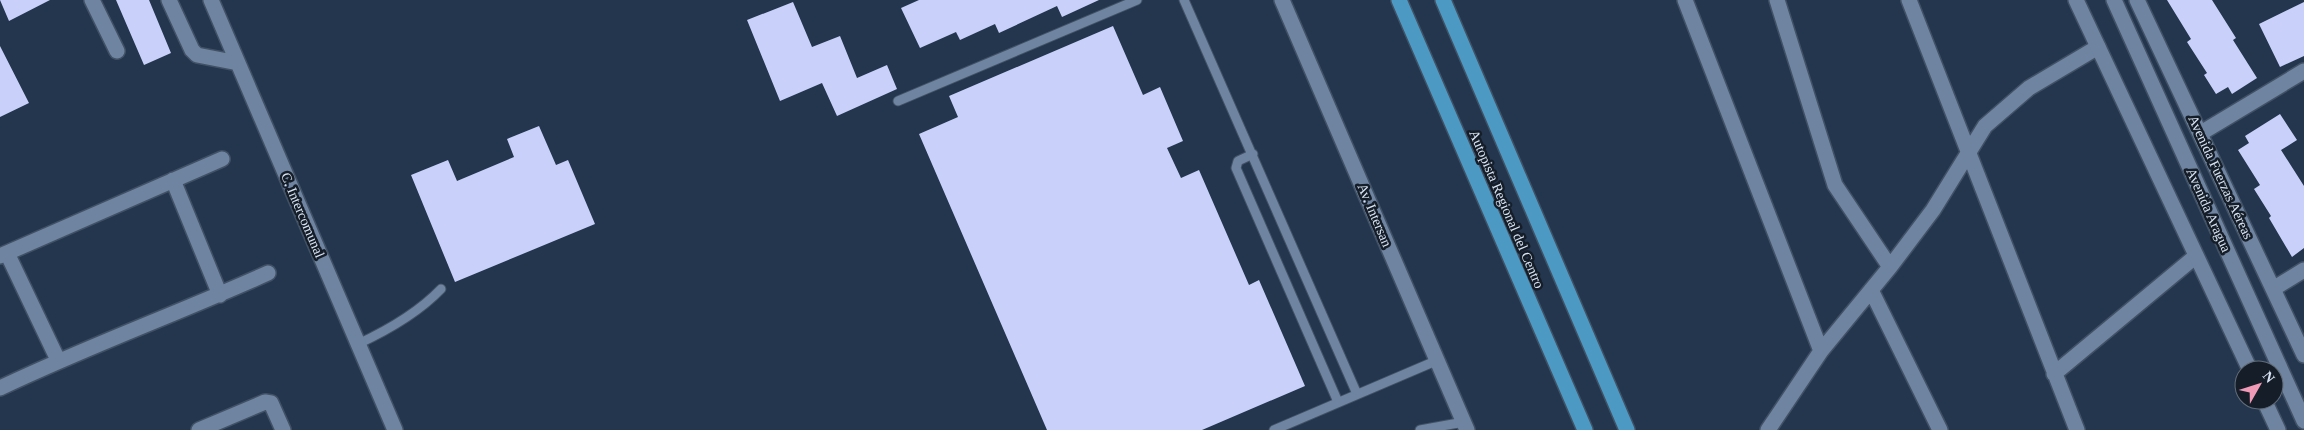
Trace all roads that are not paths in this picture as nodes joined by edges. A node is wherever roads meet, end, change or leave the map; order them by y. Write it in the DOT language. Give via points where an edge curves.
graph roads {
  1 [pos="92,0"];
  2 [pos="169,0"];
  3 [pos="211,0"];
  4 [pos="1137,0"];
  5 [pos="1184,0"];
  6 [pos="1282,0"];
  7 [pos="1399,0"];
  8 [pos="1443,0"];
  9 [pos="1685,0"];
  10 [pos="1777,0"];
  11 [pos="1909,0"];
  12 [pos="2076,0"];
  13 [pos="2114,0"];
  14 [pos="2137,0"];
  15 [pos="2098,47"];
  16 [pos="118,51"];
  17 [pos="238,63"];
  18 [pos="2304,71"];
  19 [pos="898,101"];
  20 [pos="2201,132"];
  21 [pos="1252,154"];
  22 [pos="1968,154"];
  23 [pos="222,159"];
  24 [pos="173,180"];
  25 [pos="4,254"];
  26 [pos="2196,256"];
  27 [pos="1890,267"];
  28 [pos="2304,270"];
  29 [pos="268,273"];
  30 [pos="441,289"];
  31 [pos="2273,289"];
  32 [pos="1871,290"];
  33 [pos="220,295"];
  34 [pos="358,344"];
  35 [pos="1821,351"];
  36 [pos="2304,355"];
  37 [pos="58,360"];
  38 [pos="1438,360"];
  39 [pos="2245,360"];
  40 [pos="2054,374"];
  41 [pos="0,388"];
  42 [pos="1357,394"];
  43 [pos="1338,402"];
  44 [pos="2269,410"];
  45 [pos="2304,421"];
  46 [pos="1466,426"];
  47 [pos="198,430"];
  48 [pos="283,430"];
  49 [pos="395,430"];
  50 [pos="1274,430"];
  51 [pos="1420,430"];
  52 [pos="1585,430"];
  53 [pos="1627,430"];
  54 [pos="1768,430"];
  55 [pos="1940,430"];
  56 [pos="2077,430"];
  57 [pos="2278,430"];
  1 -- 16 [label="street"];
  2 -- 17 [label="street" via="197,55"];
  3 -- 17 [label="street, C. Intercomunal"];
  4 -- 19 [label="lane"];
  5 -- 21 [label="lane"];
  6 -- 38 [label="street, Av. Intersan"];
  7 -- 52 [label="highway, Autopista Regional del Centro"];
  8 -- 53 [label="highway, Autopista Regional del Centro"];
  9 -- 35 [label="street"];
  10 -- 27 [label="street" via="1834,185"];
  11 -- 22 [label="street"];
  12 -- 15 [label="street"];
  13 -- 45 [label="street, Avenida Aragua"];
  14 -- 20 [label="street, Avenida Fuerzas Aéreas"];
  15 -- 22 [label="street" via="2028,88 2008,104 1985,126"];
  15 -- 26 [label="street"];
  17 -- 34 [label="street, C. Intercomunal"];
  18 -- 20 [label="street"];
  20 -- 31 [label="street, Avenida Fuerzas Aéreas"];
  21 -- 42 [label="lane"];
  21 -- 43 [label="lane" via="1238,161 1236,168"];
  22 -- 27 [label="street" via="1933,210"];
  22 -- 40 [label="street"];
  23 -- 24 [label="street"];
  24 -- 25 [label="street"];
  24 -- 33 [label="street"];
  25 -- 37 [label="street"];
  26 -- 39 [label="street"];
  26 -- 40 [label="street"];
  27 -- 32 [label="street"];
  28 -- 31 [label="street"];
  29 -- 33 [label="street"];
  30 -- 34 [label="lane" via="428,302"];
  31 -- 36 [label="street, Avenida Fuerzas Aéreas"];
  32 -- 35 [label="street"];
  32 -- 55 [label="street"];
  33 -- 37 [label="street"];
  34 -- 49 [label="street, C. Intercomunal"];
  35 -- 54 [label="street"];
  37 -- 41 [label="street"];
  38 -- 42 [label="lane"];
  38 -- 46 [label="street, Av. Intersan"];
  40 -- 56 [label="street"];
  42 -- 43 [label="lane"];
  43 -- 50 [label="lane"];
  44 -- 57 [label="street"];
  46 -- 51 [label="lane"];
  47 -- 48 [label="street" via="265,402 271,403"];
}
